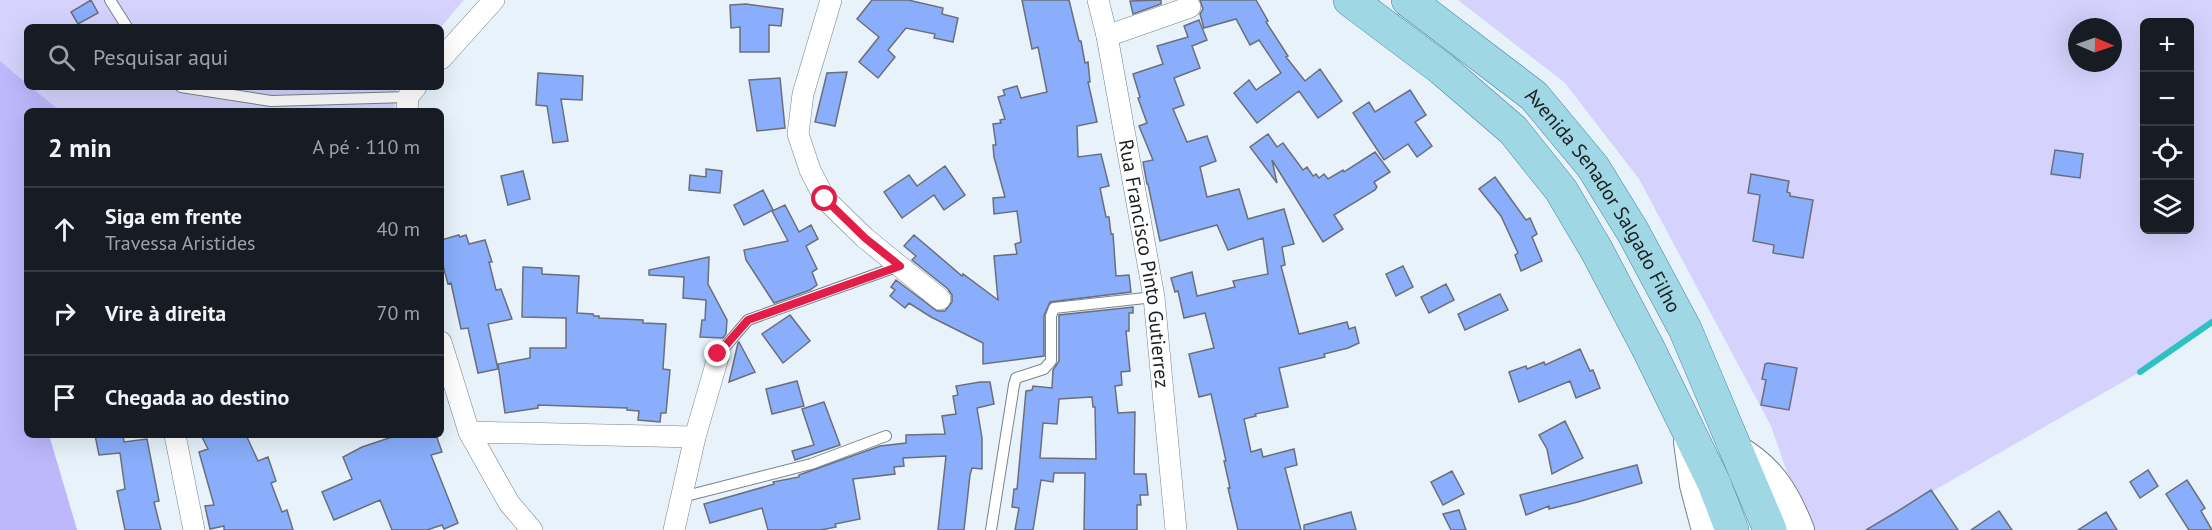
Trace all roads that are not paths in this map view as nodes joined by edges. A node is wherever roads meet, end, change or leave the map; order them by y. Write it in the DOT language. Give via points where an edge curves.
graph roads {
  1 [pos="110,0"];
  2 [pos="494,0"];
  3 [pos="831,0"];
  4 [pos="1098,0"];
  5 [pos="1350,0"];
  6 [pos="1408,0"];
  7 [pos="1190,7"];
  8 [pos="125,24"];
  9 [pos="1107,36"];
  10 [pos="444,56"];
  11 [pos="200,90"];
  12 [pos="410,98"];
  13 [pos="900,266"];
  14 [pos="1154,297"];
  15 [pos="940,300"];
  16 [pos="444,352"];
  17 [pos="718,354"];
  18 [pos="469,432"];
  19 [pos="1688,433"];
  20 [pos="886,436"];
  21 [pos="695,437"];
  22 [pos="176,438"];
  23 [pos="1736,450"];
  24 [pos="682,497"];
  25 [pos="194,530"];
  26 [pos="532,530"];
  27 [pos="674,530"];
  28 [pos="992,530"];
  29 [pos="1176,530"];
  30 [pos="1707,530"];
  31 [pos="1732,530"];
  32 [pos="1770,530"];
  33 [pos="1799,530"];
  1 -- 8 [label="lane"];
  2 -- 10 [label="street"];
  3 -- 13 [label="street" via="803,94 798,134 825,199"];
  4 -- 9 [label="street, Rua Francisco Pinto Gutierrez"];
  5 -- 19 [label="main road, Avenida Senador Salgado Filho" via="1442,69 1513,130 1561,190 1597,250"];
  6 -- 23 [label="main road, Avenida Senador Salgado Filho" via="1534,96 1593,167 1685,329"];
  7 -- 9 [label="street"];
  9 -- 14 [label="street, Rua Francisco Pinto Gutierrez"];
  11 -- 12 [label="lane" via="271,101"];
  13 -- 15 [label="street"];
  13 -- 17 [label="lane" via="748,320"];
  14 -- 28 [label="lane" via="1054,308 1052,361 1044,369 1016,378 1014,385"];
  14 -- 29 [label="street, Rua Francisco Pinto Gutierrez"];
  16 -- 18 [label="street"];
  17 -- 21 [label="street"];
  18 -- 21 [label="street"];
  18 -- 26 [label="street" via="509,503"];
  19 -- 30 [label="main road, Avenida Senador Salgado Filho" via="1695,485"];
  19 -- 31 [label="main road, Avenida Senador Salgado Filho" via="1714,483"];
  20 -- 24 [label="lane" via="811,464"];
  21 -- 24 [label="street"];
  22 -- 25 [label="street"];
  23 -- 32 [label="main road, Avenida Senador Salgado Filho"];
  23 -- 33 [label="main road" via="1771,477"];
  24 -- 27 [label="street"];
}
